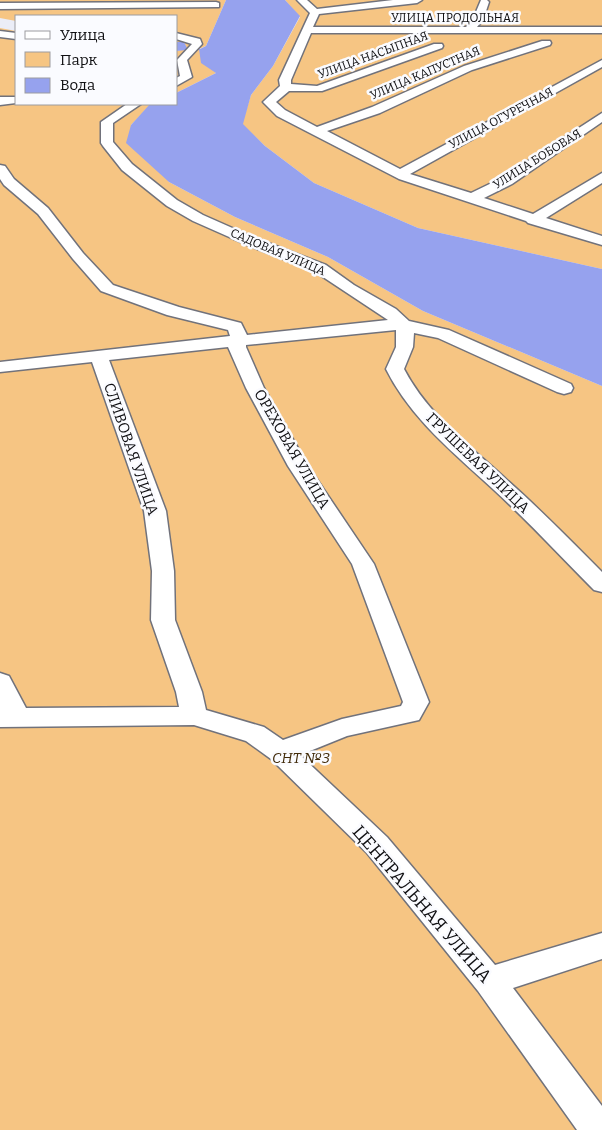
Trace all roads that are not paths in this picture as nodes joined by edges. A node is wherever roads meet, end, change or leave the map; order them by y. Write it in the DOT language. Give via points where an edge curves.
graph roads {
  1 [pos="302,0"];
  2 [pos="416,0"];
  3 [pos="495,0"];
  4 [pos="481,1"];
  5 [pos="216,5"];
  6 [pos="0,6"];
  7 [pos="315,12"];
  8 [pos="308,30"];
  9 [pos="469,30"];
  10 [pos="602,30"];
  11 [pos="0,34"];
  12 [pos="15,36"];
  13 [pos="178,36"];
  14 [pos="546,43"];
  15 [pos="438,46"];
  16 [pos="179,60"];
  17 [pos="602,63"];
  18 [pos="178,83"];
  19 [pos="286,87"];
  20 [pos="15,100"];
  21 [pos="0,102"];
  22 [pos="133,105"];
  23 [pos="602,117"];
  24 [pos="316,131"];
  25 [pos="0,169"];
  26 [pos="400,174"];
  27 [pos="602,177"];
  28 [pos="471,199"];
  29 [pos="533,220"];
  30 [pos="602,241"];
  31 [pos="403,325"];
  32 [pos="238,342"];
  33 [pos="99,357"];
  34 [pos="0,367"];
  35 [pos="564,388"];
  36 [pos="602,585"];
  37 [pos="0,682"];
  38 [pos="194,716"];
  39 [pos="9,718"];
  40 [pos="280,752"];
  41 [pos="602,946"];
  42 [pos="489,981"];
  43 [pos="598,1130"];
  1 -- 7 [label="street"];
  2 -- 7 [label="street"];
  3 -- 4 [label="street"];
  4 -- 9 [label="street" via="478,20"];
  5 -- 6 [label="street"];
  7 -- 8 [label="street"];
  8 -- 9 [label="street, УЛИЦА ПРОДОЛЬНАЯ"];
  8 -- 19 [label="street" via="285,80"];
  9 -- 10 [label="street, УЛИЦА ПРОДОЛЬНАЯ"];
  11 -- 12 [label="street"];
  13 -- 16 [label="street" via="197,44"];
  14 -- 24 [label="street, УЛИЦА КАПУСТНАЯ" via="468,68 376,110"];
  15 -- 19 [label="street, УЛИЦА НАСЫПНАЯ" via="318,89"];
  16 -- 18 [label="street" via="186,77"];
  17 -- 26 [label="street, УЛИЦА ОГУРЕЧНАЯ"];
  19 -- 24 [label="street" via="269,102 281,113"];
  20 -- 21 [label="street"];
  22 -- 31 [label="street, САДОВАЯ УЛИЦА" via="107,122 108,143 127,167 144,181 198,218 320,268 390,313"];
  23 -- 28 [label="street, УЛИЦА БОБОВАЯ" via="507,181"];
  24 -- 26 [label="street"];
  25 -- 32 [label="street, ОРЕХОВАЯ УЛИЦА" via="9,182 43,211 107,288 173,311 235,327"];
  26 -- 28 [label="street"];
  27 -- 29 [label="street"];
  28 -- 29 [label="street"];
  29 -- 30 [label="street"];
  31 -- 32 [label="street"];
  31 -- 35 [label="street, САДОВАЯ УЛИЦА" via="443,334"];
  31 -- 36 [label="street, ГРУШЕВАЯ УЛИЦА" via="407,333 404,352 395,369 401,385 446,435"];
  32 -- 33 [label="street"];
  32 -- 40 [label="street, ОРЕХОВАЯ УЛИЦА" via="237,347 255,388 298,466 363,564 416,702 410,713 342,728"];
  33 -- 34 [label="street"];
  33 -- 38 [label="street, СЛИВОВАЯ УЛИЦА" via="155,511 163,571 163,620 189,692"];
  37 -- 39 [label="street"];
  38 -- 39 [label="street, ЦЕНТРАЛЬНАЯ УЛИЦА"];
  38 -- 40 [label="street, ЦЕНТРАЛЬНАЯ УЛИЦА" via="255,734"];
  40 -- 42 [label="street, ЦЕНТРАЛЬНАЯ УЛИЦА" via="376,845"];
  41 -- 42 [label="street"];
  42 -- 43 [label="street, ЦЕНТРАЛЬНАЯ УЛИЦА"];
}
